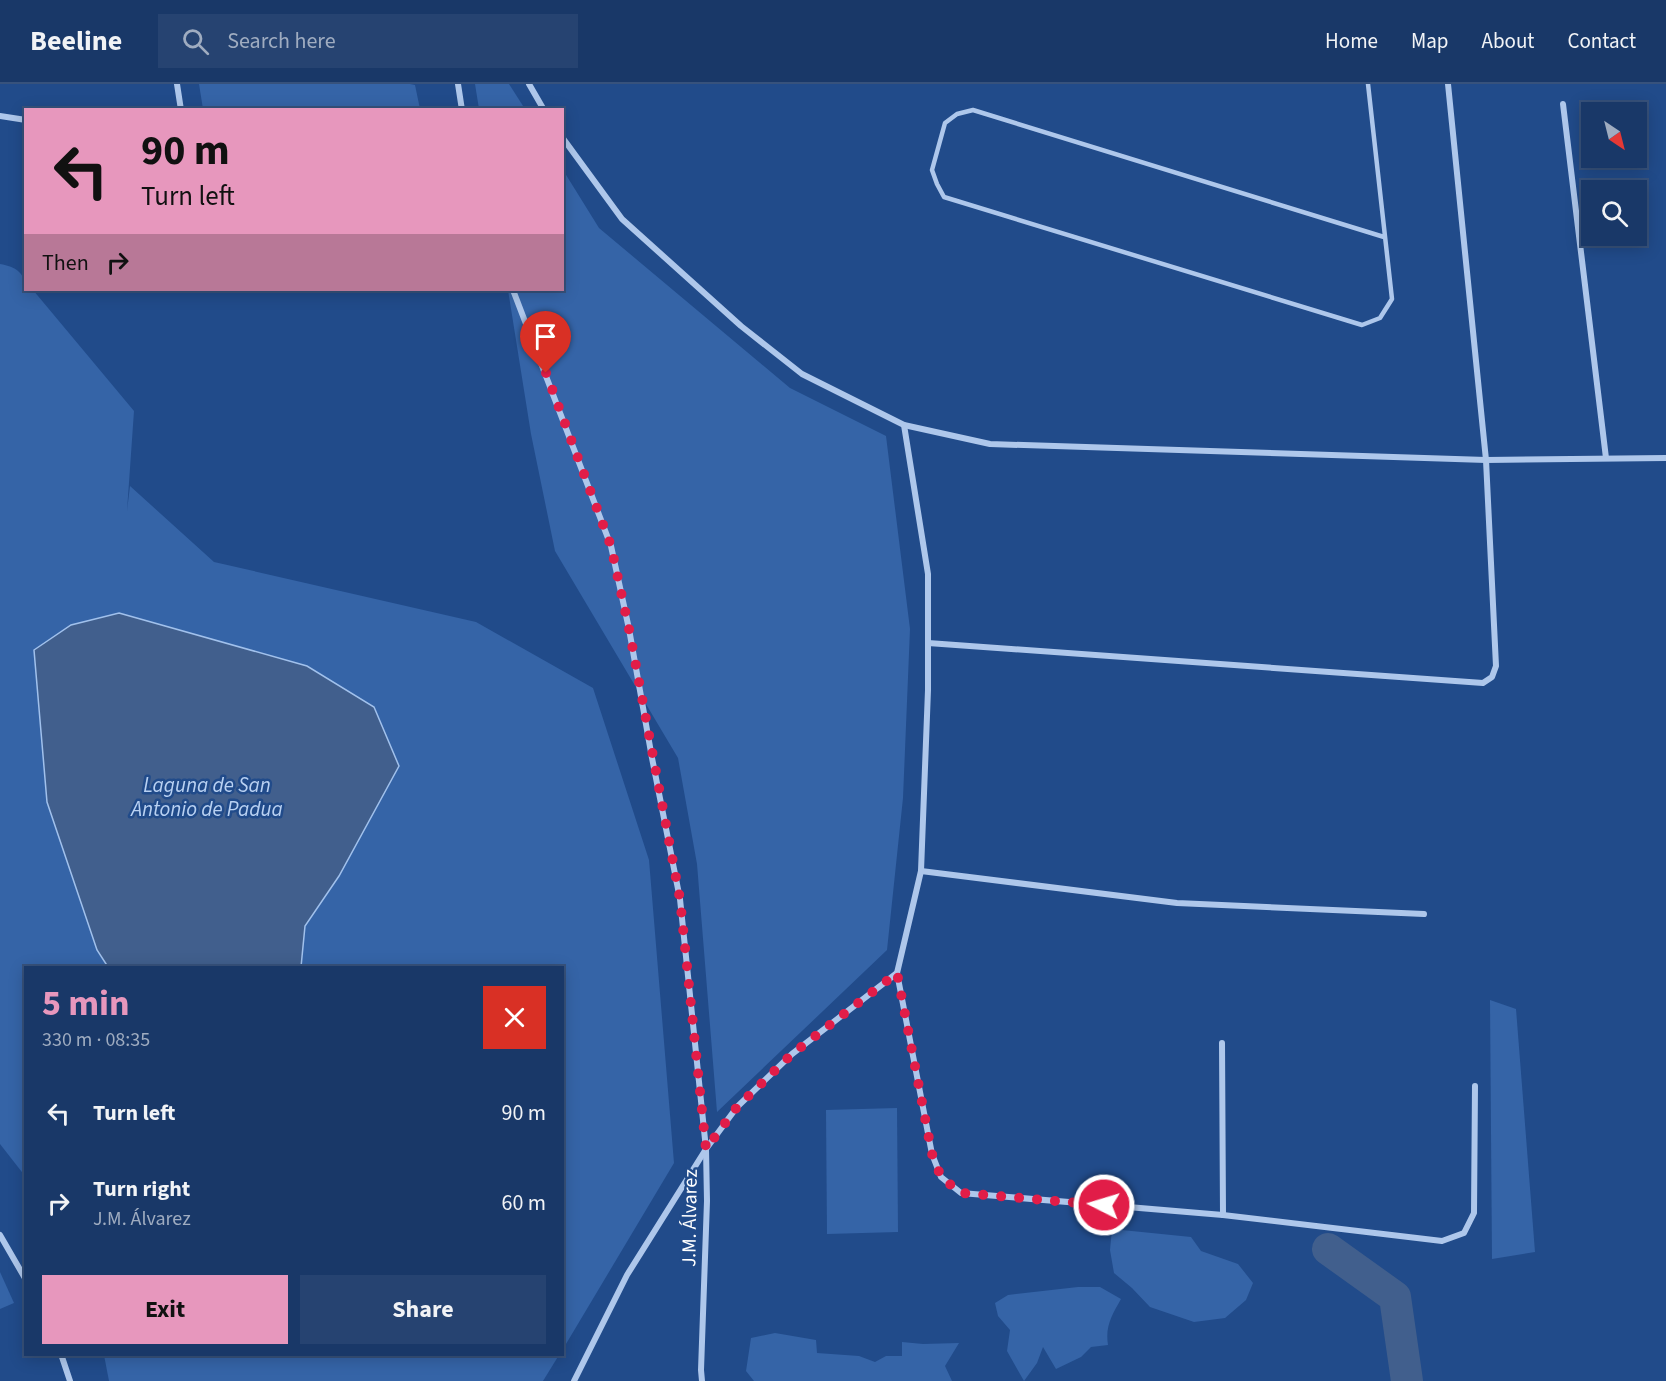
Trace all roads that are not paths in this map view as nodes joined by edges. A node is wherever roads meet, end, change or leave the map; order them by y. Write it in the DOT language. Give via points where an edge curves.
graph roads {
  1 [pos="177,84"];
  2 [pos="458,84"];
  3 [pos="529,84"];
  4 [pos="1368,84"];
  5 [pos="1448,84"];
  6 [pos="1563,104"];
  7 [pos="181,108"];
  8 [pos="462,108"];
  9 [pos="543,108"];
  10 [pos="0,116"];
  11 [pos="24,120"];
  12 [pos="564,140"];
  13 [pos="1384,237"];
  14 [pos="513,291"];
  15 [pos="904,425"];
  16 [pos="1606,458"];
  17 [pos="1666,458"];
  18 [pos="1486,460"];
  19 [pos="928,643"];
  20 [pos="921,871"];
  21 [pos="1424,914"];
  22 [pos="897,973"];
  23 [pos="1222,1042"];
  24 [pos="1475,1086"];
  25 [pos="706,1149"];
  26 [pos="1223,1215"];
  27 [pos="0,1235"];
  28 [pos="24,1277"];
  29 [pos="62,1356"];
  30 [pos="70,1381"];
  31 [pos="574,1381"];
  32 [pos="702,1381"];
  1 -- 7 [label="street"];
  2 -- 8 [label="street"];
  3 -- 9 [label="street"];
  4 -- 13 [label="lane"];
  5 -- 18 [label="street"];
  6 -- 16 [label="street"];
  10 -- 11 [label="street"];
  12 -- 15 [label="street" via="622,219 741,326 802,374"];
  13 -- 13 [label="lane" via="973,110 957,114 945,123 932,170 944,197 1362,325 1380,318 1392,299"];
  14 -- 25 [label="street, J.M. Álvarez" via="616,567 680,899"];
  15 -- 18 [label="street" via="990,444"];
  15 -- 19 [label="street" via="928,574"];
  16 -- 17 [label="street"];
  16 -- 18 [label="street"];
  18 -- 19 [label="street" via="1496,666 1492,677 1483,683"];
  19 -- 20 [label="street"];
  20 -- 21 [label="street" via="1177,903"];
  20 -- 22 [label="street"];
  22 -- 25 [label="street" via="792,1054 737,1107"];
  22 -- 26 [label="street" via="932,1154 941,1177 961,1193"];
  23 -- 26 [label="street"];
  24 -- 26 [label="street" via="1474,1213 1464,1233 1442,1241"];
  25 -- 31 [label="street" via="627,1275"];
  25 -- 32 [label="street, J.M. Álvarez"];
  27 -- 28 [label="street"];
  29 -- 30 [label="street"];
}
